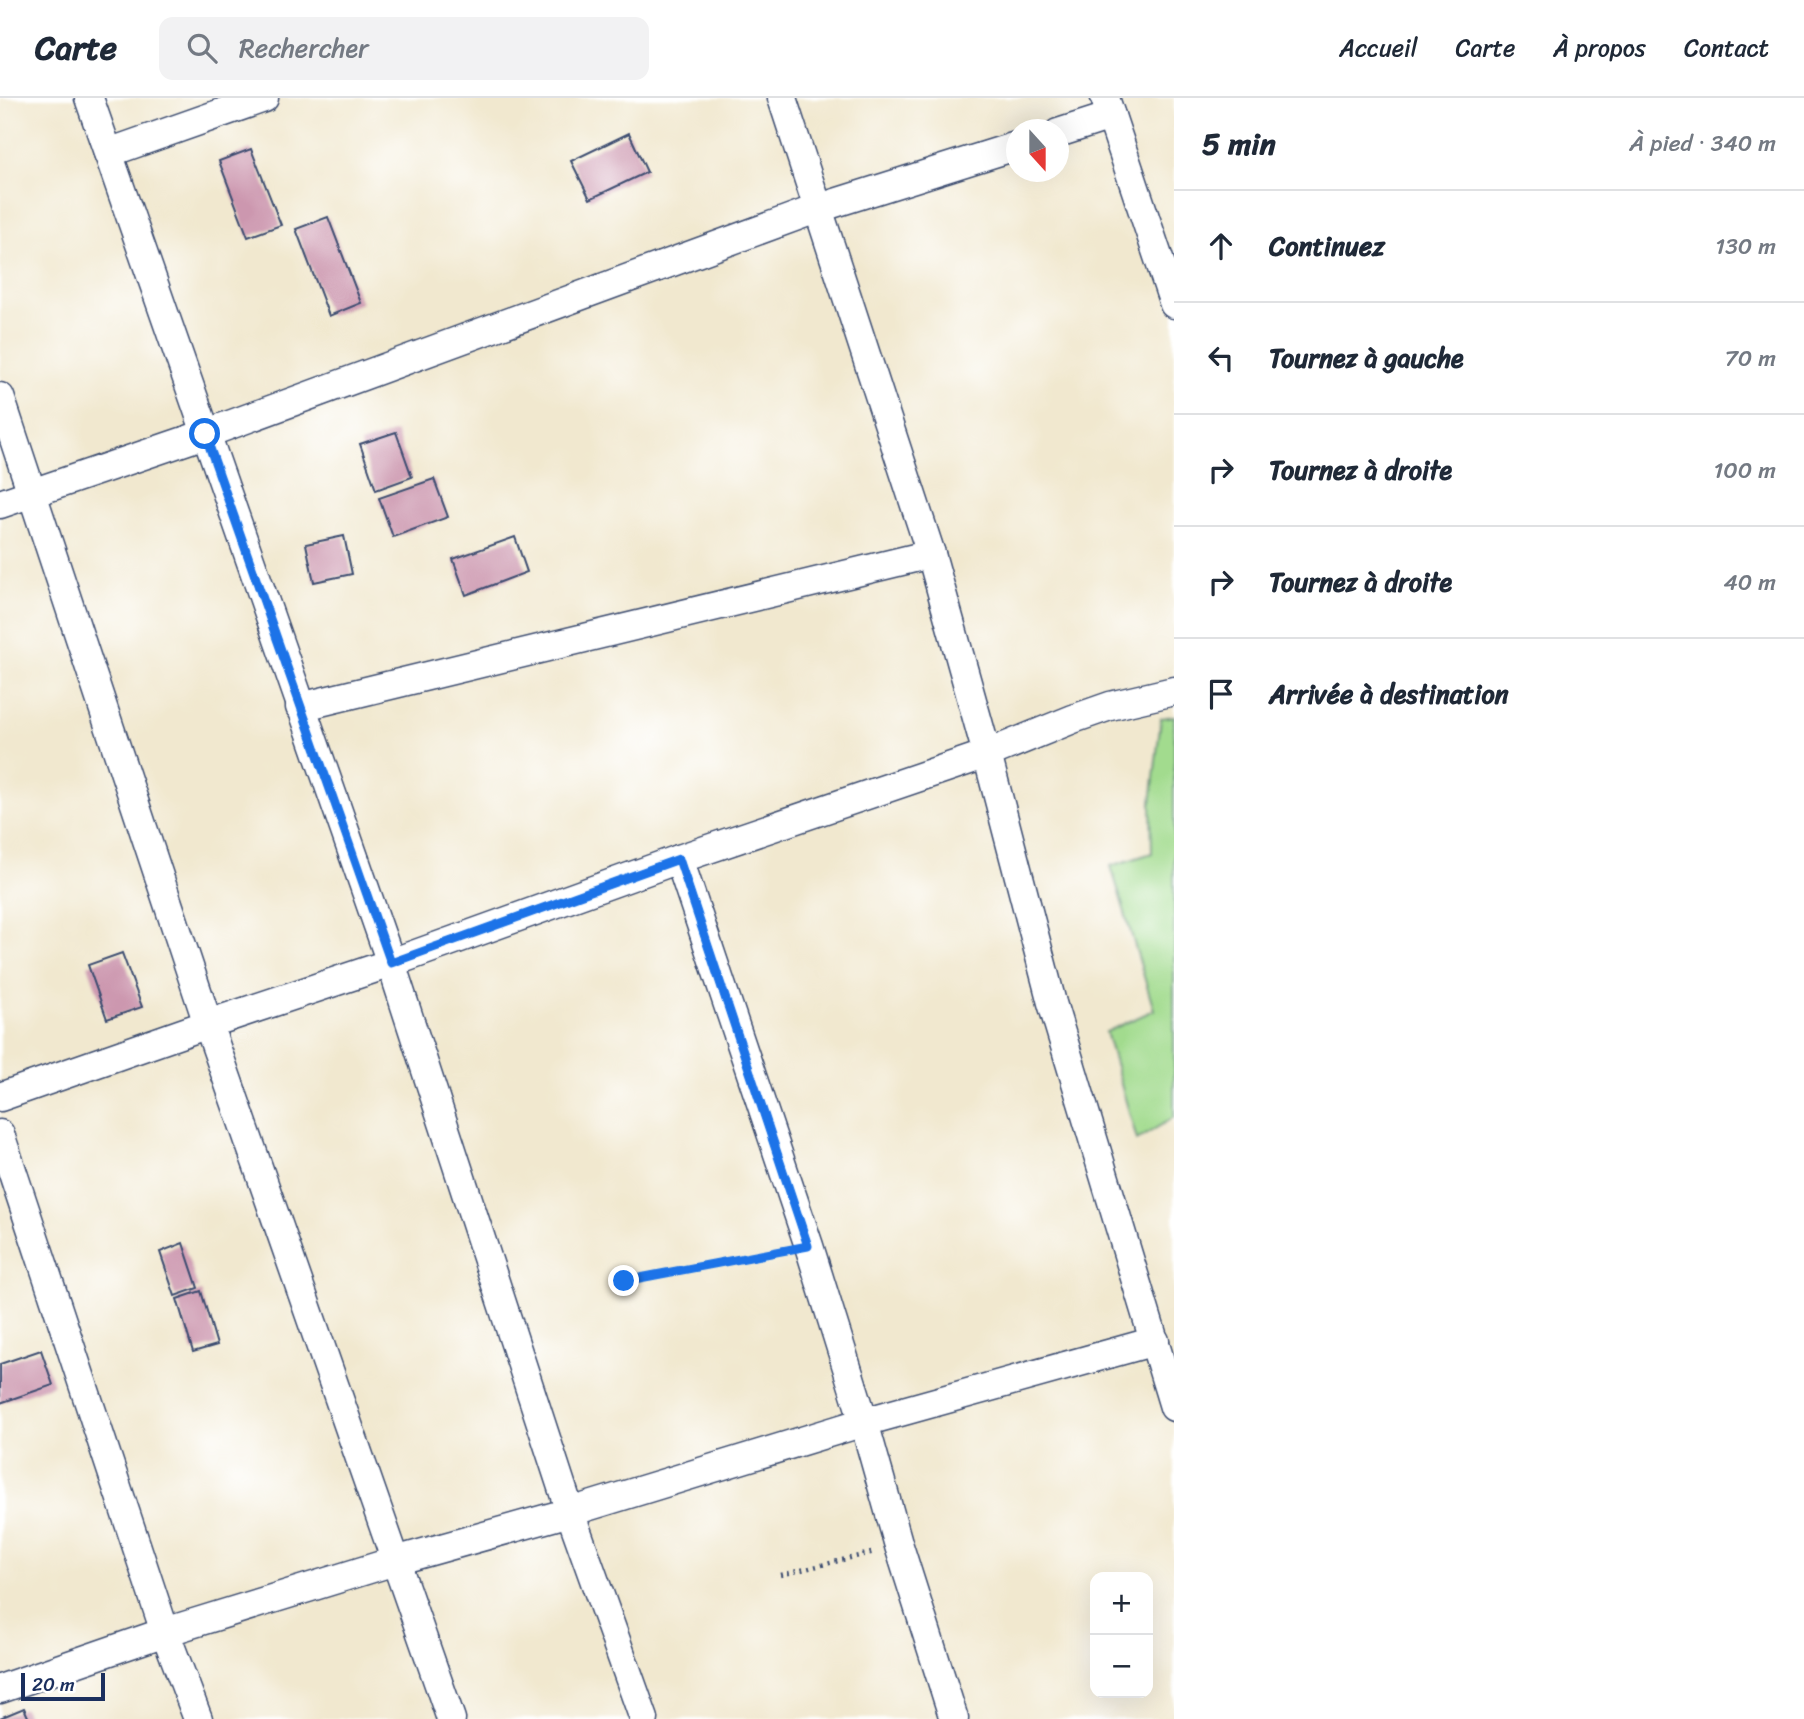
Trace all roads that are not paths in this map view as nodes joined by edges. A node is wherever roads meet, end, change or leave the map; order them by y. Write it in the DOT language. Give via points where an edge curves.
graph roads {
  1 [pos="89,98"];
  2 [pos="264,98"];
  3 [pos="782,98"];
  4 [pos="1108,107"];
  5 [pos="1069,128"];
  6 [pos="1006,149"];
  7 [pos="108,153"];
  8 [pos="819,208"];
  9 [pos="1172,289"];
  10 [pos="0,397"];
  11 [pos="205,434"];
  12 [pos="32,492"];
  13 [pos="0,503"];
  14 [pos="931,554"];
  15 [pos="1174,691"];
  16 [pos="300,707"];
  17 [pos="987,754"];
  18 [pos="679,859"];
  19 [pos="391,963"];
  20 [pos="208,1024"];
  21 [pos="0,1097"];
  22 [pos="0,1134"];
  23 [pos="1155,1341"];
  24 [pos="1174,1407"];
  25 [pos="864,1422"];
  26 [pos="570,1512"];
  27 [pos="396,1561"];
  28 [pos="165,1632"];
  29 [pos="0,1689"];
  30 [pos="198,1719"];
  31 [pos="451,1719"];
  32 [pos="644,1719"];
  33 [pos="954,1719"];
  1 -- 7 [label="street"];
  2 -- 7 [label="street"];
  3 -- 8 [label="street"];
  4 -- 5 [label="street"];
  4 -- 9 [label="street"];
  6 -- 8 [label="street"];
  7 -- 11 [label="street"];
  8 -- 11 [label="street"];
  8 -- 14 [label="street"];
  10 -- 12 [label="street"];
  11 -- 12 [label="street"];
  11 -- 16 [label="street"];
  12 -- 13 [label="street"];
  12 -- 20 [label="street"];
  14 -- 16 [label="street"];
  14 -- 17 [label="street"];
  15 -- 17 [label="street" via="1097,710"];
  16 -- 19 [label="street"];
  17 -- 18 [label="street"];
  17 -- 23 [label="street" via="1052,1003"];
  18 -- 19 [label="street"];
  18 -- 25 [label="street"];
  19 -- 20 [label="street"];
  19 -- 26 [label="street"];
  20 -- 21 [label="street"];
  20 -- 27 [label="street"];
  22 -- 28 [label="street"];
  23 -- 24 [label="street"];
  23 -- 25 [label="street"];
  25 -- 26 [label="street"];
  25 -- 33 [label="street"];
  26 -- 27 [label="street"];
  26 -- 32 [label="street"];
  27 -- 28 [label="street"];
  27 -- 31 [label="street"];
  28 -- 29 [label="street"];
  28 -- 30 [label="street"];
}
